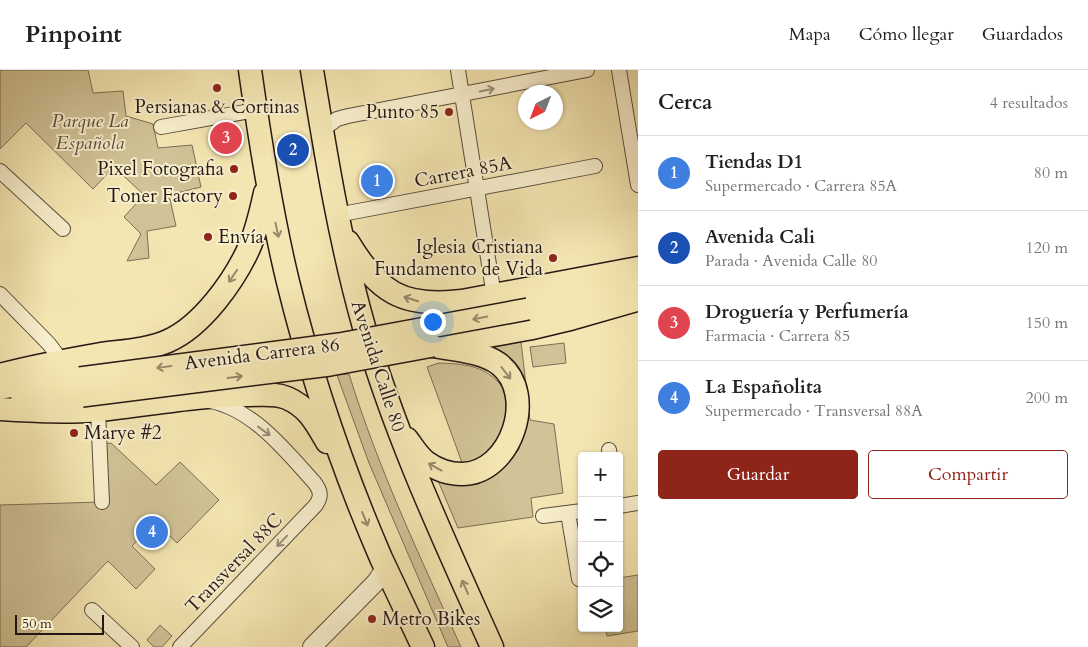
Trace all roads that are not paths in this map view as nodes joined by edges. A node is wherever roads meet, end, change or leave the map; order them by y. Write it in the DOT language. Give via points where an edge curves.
graph roads {
  1 [pos="250,70"];
  2 [pos="312,70"];
  3 [pos="458,70"];
  4 [pos="587,70"];
  5 [pos="619,70"];
  6 [pos="462,94"];
  7 [pos="256,110"];
  8 [pos="161,126"];
  9 [pos="322,130"];
  10 [pos="596,166"];
  11 [pos="0,171"];
  12 [pos="268,182"];
  13 [pos="638,185"];
  14 [pos="477,188"];
  15 [pos="338,221"];
  16 [pos="62,229"];
  17 [pos="638,268"];
  18 [pos="638,279"];
  19 [pos="0,294"];
  20 [pos="494,296"];
  21 [pos="638,300"];
  22 [pos="529,319"];
  23 [pos="433,346"];
  24 [pos="61,360"];
  25 [pos="0,376"];
  26 [pos="0,388"];
  27 [pos="86,395"];
  28 [pos="189,398"];
  29 [pos="0,408"];
  30 [pos="394,422"];
  31 [pos="352,487"];
  32 [pos="102,502"];
  33 [pos="638,503"];
  34 [pos="623,505"];
  35 [pos="575,512"];
  36 [pos="543,516"];
  37 [pos="578,563"];
  38 [pos="386,568"];
  39 [pos="92,610"];
  40 [pos="132,647"];
  41 [pos="180,647"];
  42 [pos="312,647"];
  43 [pos="423,647"];
  44 [pos="492,647"];
  1 -- 7 [label="highway"];
  2 -- 9 [label="highway, Avenida Calle 80"];
  3 -- 6 [label="street"];
  6 -- 4 [label="street, one-way"];
  5 -- 13 [label="street"];
  6 -- 9 [label="street" via="348,116 337,119"];
  6 -- 14 [label="street"];
  7 -- 8 [label="street"];
  7 -- 12 [label="highway"];
  9 -- 15 [label="highway, Avenida Calle 80"];
  10 -- 14 [label="street, Carrera 85A"];
  11 -- 16 [label="street"];
  12 -- 24 [label="highway, one-way" via="250,247 238,269 224,290 179,336 155,346"];
  12 -- 31 [label="highway, one-way" via="294,306"];
  14 -- 15 [label="street, Carrera 85A"];
  14 -- 20 [label="street"];
  20 -- 15 [label="highway, one-way" via="441,304 414,301 394,293 370,275"];
  15 -- 30 [label="highway, Avenida Calle 80" via="362,321"];
  17 -- 20 [label="highway"];
  18 -- 22 [label="main road, Avenida Carrera 86" via="560,302"];
  19 -- 24 [label="street"];
  21 -- 22 [label="main road, Avenida Carrera 86" via="572,319"];
  22 -- 23 [label="main road, Avenida Carrera 86"];
  22 -- 27 [label="main road, Avenida Carrera 86, one-way, bridge" via="339,344"];
  27 -- 23 [label="main road, Avenida Carrera 86, one-way, bridge" via="330,365"];
  23 -- 30 [label="highway, one-way" via="476,354 496,363 510,377 515,388 517,410 507,445 493,463 475,473 443,472 420,456"];
  24 -- 25 [label="highway"];
  26 -- 27 [label="main road, Avenida Carrera 86"];
  27 -- 28 [label="highway"];
  27 -- 29 [label="highway" via="52,412"];
  27 -- 32 [label="street"];
  28 -- 31 [label="highway" via="270,395 300,404 313,418"];
  28 -- 41 [label="street, Transversal 88C, one-way" via="224,405 271,435 319,488 320,494 315,506"];
  44 -- 30 [label="highway, Avenida Calle 80, one-way"];
  31 -- 38 [label="highway, one-way"];
  33 -- 34 [label="street"];
  35 -- 36 [label="street"];
  35 -- 37 [label="street"];
  38 -- 42 [label="street"];
  38 -- 43 [label="highway"];
  39 -- 40 [label="street"];
}
